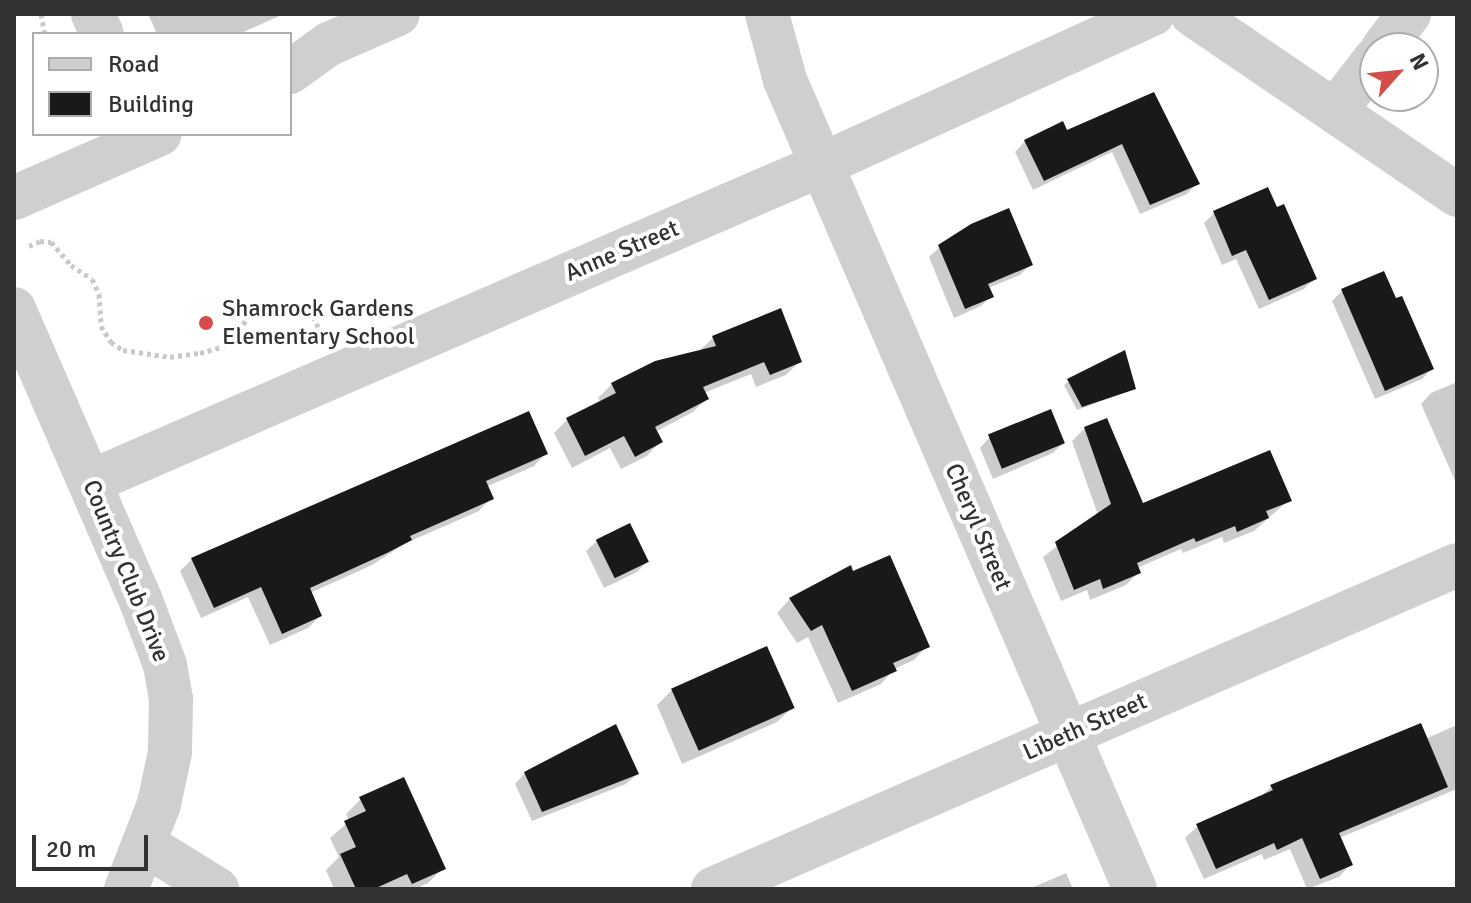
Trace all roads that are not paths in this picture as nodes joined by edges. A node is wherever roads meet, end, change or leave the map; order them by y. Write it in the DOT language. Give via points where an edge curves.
graph roads {
  1 [pos="398,14"];
  2 [pos="767,14"];
  3 [pos="1153,14"];
  4 [pos="1192,14"];
  5 [pos="1409,14"];
  6 [pos="1395,32"];
  7 [pos="292,71"];
  8 [pos="1359,80"];
  9 [pos="1335,111"];
  10 [pos="152,136"];
  11 [pos="821,165"];
  12 [pos="1457,195"];
  13 [pos="14,198"];
  14 [pos="14,309"];
  15 [pos="90,482"];
  16 [pos="1457,565"];
  17 [pos="1068,734"];
  18 [pos="144,844"];
  19 [pos="126,889"];
  20 [pos="217,889"];
  21 [pos="713,889"];
  22 [pos="1135,889"];
  1 -- 7 [label="street" via="329,44"];
  2 -- 11 [label="street, Cheryl Street" via="785,80"];
  3 -- 11 [label="street, Anne Street"];
  4 -- 9 [label="street"];
  5 -- 6 [label="street"];
  8 -- 9 [label="street"];
  9 -- 12 [label="street"];
  10 -- 13 [label="street"];
  11 -- 15 [label="street, Anne Street"];
  11 -- 17 [label="street, Cheryl Street"];
  14 -- 15 [label="street, Country Club Drive"];
  15 -- 18 [label="street, Country Club Drive" via="165,665 171,699 170,752"];
  16 -- 17 [label="street, Libeth Street"];
  17 -- 21 [label="street, Libeth Street"];
  17 -- 22 [label="street, Cheryl Street"];
  18 -- 19 [label="street, Country Club Drive"];
  18 -- 20 [label="street"];
}
